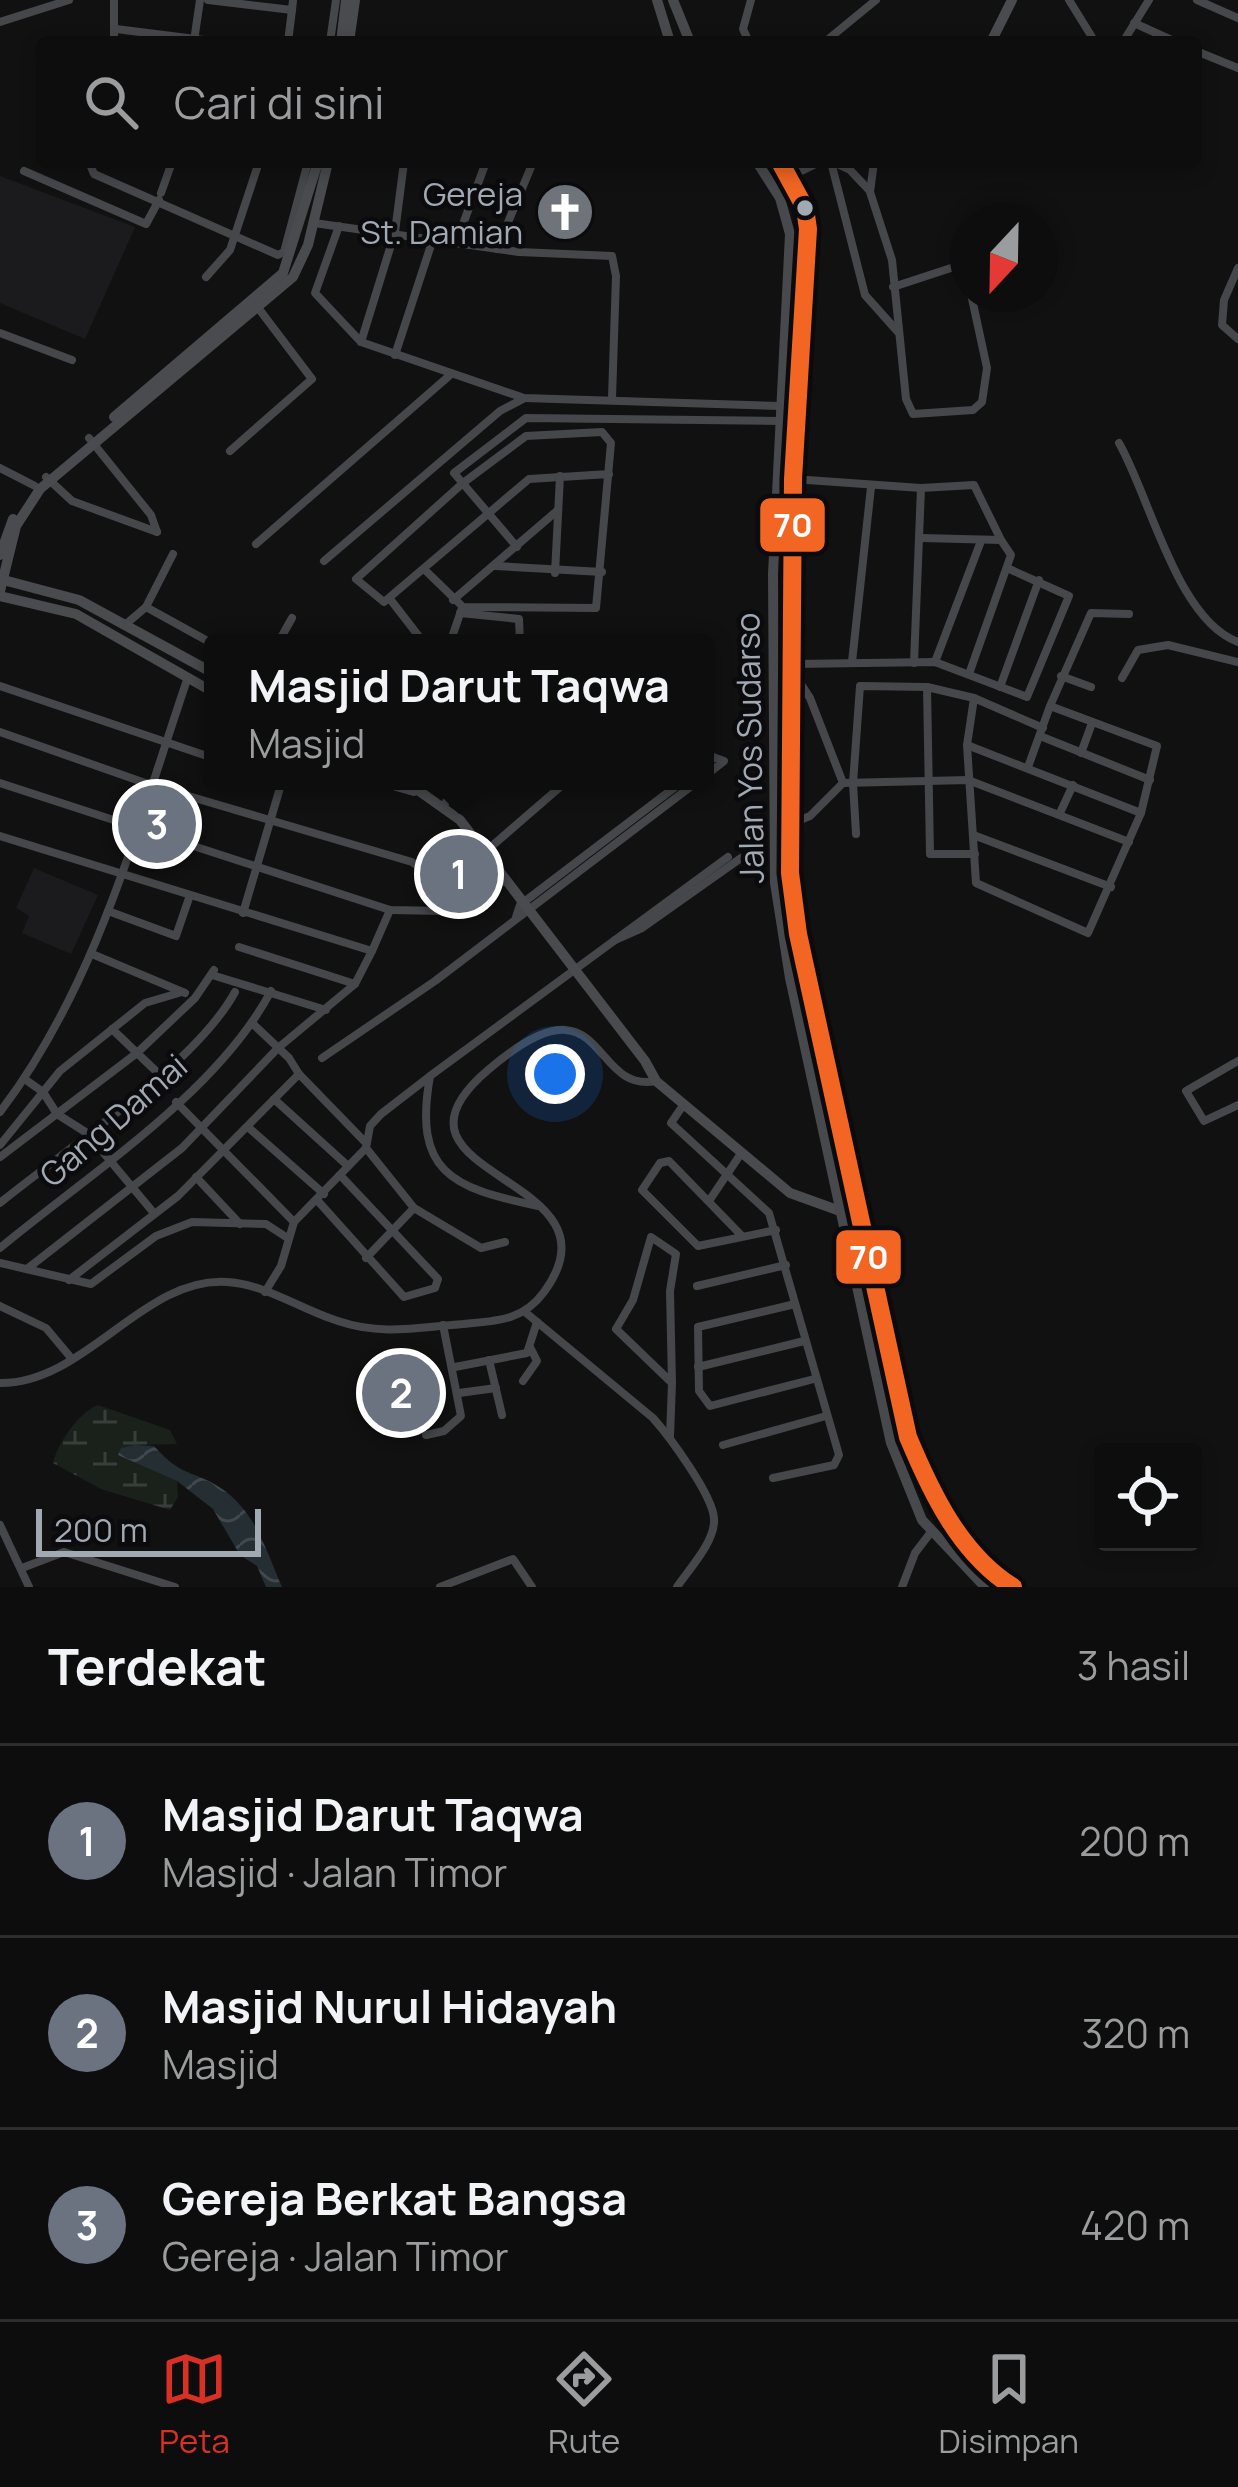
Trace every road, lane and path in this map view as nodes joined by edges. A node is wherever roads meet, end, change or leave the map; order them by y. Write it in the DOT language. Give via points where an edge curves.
graph roads {
  1 [pos="69,0"];
  2 [pos="114,0"];
  3 [pos="204,0"];
  4 [pos="336,0"];
  5 [pos="351,0"];
  6 [pos="657,0"];
  7 [pos="673,0"];
  8 [pos="751,0"];
  9 [pos="876,0"];
  10 [pos="1012,0"];
  11 [pos="1069,0"];
  12 [pos="1149,0"];
  13 [pos="1197,0"];
  14 [pos="292,5"];
  15 [pos="1220,5"];
  16 [pos="1238,18"];
  17 [pos="0,22"];
  18 [pos="1134,23"];
  19 [pos="116,29"];
  20 [pos="115,36"];
  21 [pos="147,36"];
  22 [pos="195,36"];
  23 [pos="289,36"];
  24 [pos="331,36"];
  25 [pos="346,36"];
  26 [pos="668,36"];
  27 [pos="688,36"];
  28 [pos="746,36"];
  29 [pos="832,36"];
  30 [pos="995,36"];
  31 [pos="1091,36"];
  32 [pos="1126,36"];
  33 [pos="1163,36"];
  34 [pos="1202,53"];
  35 [pos="1238,68"];
  36 [pos="91,168"];
  37 [pos="170,168"];
  38 [pos="257,168"];
  39 [pos="307,168"];
  40 [pos="316,168"];
  41 [pos="327,168"];
  42 [pos="403,168"];
  43 [pos="484,168"];
  44 [pos="531,168"];
  45 [pos="761,168"];
  46 [pos="785,168"];
  47 [pos="808,168"];
  48 [pos="833,168"];
  49 [pos="846,168"];
  50 [pos="873,168"];
  51 [pos="24,171"];
  52 [pos="791,176"];
  53 [pos="870,191"];
  54 [pos="160,196"];
  55 [pos="314,223"];
  56 [pos="339,226"];
  57 [pos="295,230"];
  58 [pos="395,232"];
  59 [pos="235,234"];
  60 [pos="434,239"];
  61 [pos="456,243"];
  62 [pos="497,249"];
  63 [pos="950,268"];
  64 [pos="1238,268"];
  65 [pos="206,277"];
  66 [pos="892,286"];
  67 [pos="1224,300"];
  68 [pos="1238,307"];
  69 [pos="259,309"];
  70 [pos="974,312"];
  71 [pos="0,333"];
  72 [pos="900,333"];
  73 [pos="1238,339"];
  74 [pos="361,342"];
  75 [pos="395,355"];
  76 [pos="72,360"];
  77 [pos="450,375"];
  78 [pos="524,398"];
  79 [pos="611,398"];
  80 [pos="627,399"];
  81 [pos="780,406"];
  82 [pos="626,417"];
  83 [pos="779,421"];
  84 [pos="779,435"];
  85 [pos="797,436"];
  86 [pos="92,440"];
  87 [pos="1119,443"];
  88 [pos="230,451"];
  89 [pos="0,468"];
  90 [pos="609,474"];
  91 [pos="560,476"];
  92 [pos="793,479"];
  93 [pos="43,481"];
  94 [pos="463,483"];
  95 [pos="871,487"];
  96 [pos="921,488"];
  97 [pos="777,497"];
  98 [pos="793,500"];
  99 [pos="559,510"];
  100 [pos="490,515"];
  101 [pos="921,538"];
  102 [pos="1001,540"];
  103 [pos="981,542"];
  104 [pos="256,544"];
  105 [pos="518,547"];
  106 [pos="173,554"];
  107 [pos="0,555"];
  108 [pos="324,562"];
  109 [pos="496,566"];
  110 [pos="1007,568"];
  111 [pos="424,570"];
  112 [pos="602,572"];
  113 [pos="555,573"];
  114 [pos="1039,580"];
  115 [pos="1,586"];
  116 [pos="390,599"];
  117 [pos="453,600"];
  118 [pos="146,607"];
  119 [pos="462,610"];
  120 [pos="1129,614"];
  121 [pos="292,618"];
  122 [pos="126,624"];
  123 [pos="283,634"];
  124 [pos="417,634"];
  125 [pos="453,634"];
  126 [pos="520,634"];
  127 [pos="204,639"];
  128 [pos="1238,642"];
  129 [pos="852,662"];
  130 [pos="935,662"];
  131 [pos="1238,662"];
  132 [pos="914,663"];
  133 [pos="204,668"];
  134 [pos="794,668"];
  135 [pos="969,674"];
  136 [pos="1061,676"];
  137 [pos="188,677"];
  138 [pos="1122,677"];
  139 [pos="0,686"];
  140 [pos="204,687"];
  141 [pos="927,687"];
  142 [pos="1000,687"];
  143 [pos="1091,687"];
  144 [pos="974,698"];
  145 [pos="1050,706"];
  146 [pos="1092,723"];
  147 [pos="0,732"];
  148 [pos="1041,732"];
  149 [pos="166,743"];
  150 [pos="967,745"];
  151 [pos="1081,754"];
  152 [pos="204,755"];
  153 [pos="1028,767"];
  154 [pos="931,779"];
  155 [pos="968,780"];
  156 [pos="1150,780"];
  157 [pos="0,783"];
  158 [pos="848,783"];
  159 [pos="151,784"];
  160 [pos="1073,785"];
  161 [pos="280,790"];
  162 [pos="406,790"];
  163 [pos="420,790"];
  164 [pos="451,790"];
  165 [pos="557,790"];
  166 [pos="672,790"];
  167 [pos="686,790"];
  168 [pos="439,801"];
  169 [pos="1141,813"];
  170 [pos="1059,815"];
  171 [pos="272,822"];
  172 [pos="789,824"];
  173 [pos="137,827"];
  174 [pos="856,834"];
  175 [pos="0,836"];
  176 [pos="976,836"];
  177 [pos="1129,842"];
  178 [pos="485,852"];
  179 [pos="975,854"];
  180 [pos="728,856"];
  181 [pos="758,863"];
  182 [pos="258,866"];
  183 [pos="121,874"];
  184 [pos="504,881"];
  185 [pos="792,882"];
  186 [pos="776,883"];
  187 [pos="1111,887"];
  188 [pos="190,898"];
  189 [pos="390,910"];
  190 [pos="108,911"];
  191 [pos="445,911"];
  192 [pos="521,912"];
  193 [pos="244,914"];
  194 [pos="614,940"];
  195 [pos="239,946"];
  196 [pos="372,950"];
  197 [pos="92,954"];
  198 [pos="571,969"];
  199 [pos="807,973"];
  200 [pos="790,979"];
  201 [pos="355,984"];
  202 [pos="271,991"];
  203 [pos="182,992"];
  204 [pos="235,992"];
  205 [pos="196,998"];
  206 [pos="327,1010"];
  207 [pos="253,1024"];
  208 [pos="112,1029"];
  209 [pos="278,1048"];
  210 [pos="137,1053"];
  211 [pos="322,1058"];
  212 [pos="1238,1061"];
  213 [pos="159,1074"];
  214 [pos="298,1074"];
  215 [pos="430,1076"];
  216 [pos="26,1080"];
  217 [pos="656,1081"];
  218 [pos="43,1092"];
  219 [pos="274,1099"];
  220 [pos="176,1102"];
  221 [pos="684,1104"];
  222 [pos="1238,1105"];
  223 [pos="0,1112"];
  224 [pos="57,1114"];
  225 [pos="201,1127"];
  226 [pos="248,1128"];
  227 [pos="87,1133"];
  228 [pos="0,1145"];
  229 [pos="366,1145"];
  230 [pos="222,1153"];
  231 [pos="740,1155"];
  232 [pos="0,1157"];
  233 [pos="109,1158"];
  234 [pos="348,1166"];
  235 [pos="724,1171"];
  236 [pos="340,1175"];
  237 [pos="196,1177"];
  238 [pos="133,1187"];
  239 [pos="320,1197"];
  240 [pos="709,1201"];
  241 [pos="0,1203"];
  242 [pos="540,1206"];
  243 [pos="414,1208"];
  244 [pos="839,1211"];
  245 [pos="153,1212"];
  246 [pos="294,1222"];
  247 [pos="241,1225"];
  248 [pos="776,1230"];
  249 [pos="392,1231"];
  250 [pos="741,1235"];
  251 [pos="286,1237"];
  252 [pos="506,1242"];
  253 [pos="0,1247"];
  254 [pos="366,1258"];
  255 [pos="0,1263"];
  256 [pos="786,1265"];
  257 [pos="27,1269"];
  258 [pos="69,1280"];
  259 [pos="697,1286"];
  260 [pos="265,1292"];
  261 [pos="795,1304"];
  262 [pos="0,1306"];
  263 [pos="525,1312"];
  264 [pos="537,1322"];
  265 [pos="443,1325"];
  266 [pos="804,1341"];
  267 [pos="531,1348"];
  268 [pos="72,1359"];
  269 [pos="489,1360"];
  270 [pos="455,1367"];
  271 [pos="698,1367"];
  272 [pos="814,1379"];
  273 [pos="523,1381"];
  274 [pos="0,1383"];
  275 [pos="672,1383"];
  276 [pos="496,1388"];
  277 [pos="459,1393"];
  278 [pos="502,1415"];
  279 [pos="826,1416"];
  280 [pos="426,1435"];
  281 [pos="670,1436"];
  282 [pos="723,1445"];
  283 [pos="773,1478"];
  284 [pos="0,1525"];
  285 [pos="931,1532"];
  286 [pos="22,1568"];
  287 [pos="996,1574"];
  288 [pos="29,1587"];
  289 [pos="175,1587"];
  290 [pos="440,1587"];
  291 [pos="532,1587"];
  292 [pos="677,1587"];
  293 [pos="902,1587"];
  294 [pos="985,1587"];
  295 [pos="1013,1587"];
  1 -- 17 [label="street"];
  2 -- 19 [label="street"];
  3 -- 14 [label="street"];
  3 -- 22 [label="street"];
  4 -- 24 [label="street"];
  5 -- 25 [label="main road"];
  6 -- 26 [label="main road"];
  7 -- 27 [label="main road"];
  8 -- 28 [label="street"];
  9 -- 29 [label="street"];
  10 -- 30 [label="main road"];
  11 -- 31 [label="street"];
  12 -- 18 [label="street"];
  13 -- 15 [label="street"];
  14 -- 23 [label="street"];
  15 -- 16 [label="street"];
  18 -- 32 [label="street"];
  18 -- 33 [label="street"];
  19 -- 20 [label="street"];
  19 -- 21 [label="street"];
  34 -- 35 [label="street"];
  36 -- 54 [label="street"];
  37 -- 54 [label="street"];
  38 -- 59 [label="street"];
  39 -- 57 [label="street"];
  40 -- 57 [label="main road"];
  41 -- 55 [label="main road"];
  42 -- 58 [label="street"];
  43 -- 61 [label="street"];
  44 -- 62 [label="street"];
  45 -- 81 [label="main road, Jalan Yos Sudarso" via="790,234"];
  46 -- 52 [label="main road, Jalan Yos Sudarso"];
  47 -- 52 [label="street"];
  48 -- 72 [label="street" via="865,295"];
  49 -- 53 [label="street"];
  50 -- 53 [label="street"];
  51 -- 54 [label="street" via="146,224"];
  52 -- 85 [label="main road, Jalan Yos Sudarso" via="808,229"];
  53 -- 66 [label="street"];
  54 -- 59 [label="street"];
  55 -- 56 [label="street"];
  55 -- 69 [label="main road" via="293,277"];
  56 -- 58 [label="street"];
  56 -- 74 [label="street" via="315,293"];
  57 -- 59 [label="street" via="278,255"];
  57 -- 86 [label="main road" via="283,273"];
  58 -- 60 [label="street"];
  58 -- 74 [label="street"];
  59 -- 65 [label="street"];
  60 -- 61 [label="street"];
  60 -- 75 [label="street"];
  61 -- 62 [label="street"];
  62 -- 79 [label="street" via="611,256"];
  63 -- 66 [label="street"];
  64 -- 67 [label="street"];
  66 -- 72 [label="street"];
  67 -- 68 [label="street"];
  67 -- 73 [label="street" via="1223,330"];
  69 -- 86 [label="main road"];
  69 -- 88 [label="street" via="312,379"];
  70 -- 72 [label="street" via="988,382 973,410 909,411"];
  71 -- 76 [label="street"];
  74 -- 75 [label="street"];
  75 -- 77 [label="street"];
  77 -- 78 [label="street"];
  77 -- 104 [label="street"];
  78 -- 79 [label="street"];
  78 -- 108 [label="street"];
  79 -- 80 [label="street"];
  80 -- 81 [label="street"];
  80 -- 82 [label="street"];
  81 -- 83 [label="main road, Jalan Yos Sudarso"];
  82 -- 83 [label="street"];
  82 -- 94 [label="street" via="526,418 454,472"];
  83 -- 84 [label="main road, Jalan Yos Sudarso"];
  84 -- 85 [label="main road"];
  84 -- 97 [label="main road, Jalan Yos Sudarso"];
  85 -- 92 [label="main road, Jalan Yos Sudarso"];
  86 -- 93 [label="main road"];
  86 -- 93 [label="street" via="157,532 72,501"];
  87 -- 128 [label="street" via="1207,622"];
  89 -- 93 [label="street"];
  90 -- 91 [label="street"];
  90 -- 94 [label="street" via="609,435 538,432"];
  90 -- 112 [label="street"];
  91 -- 99 [label="street"];
  91 -- 100 [label="street" via="529,479"];
  92 -- 95 [label="street"];
  92 -- 98 [label="main road, Jalan Yos Sudarso"];
  93 -- 107 [label="main road" via="13,519"];
  93 -- 115 [label="main road" via="25,507"];
  94 -- 100 [label="street"];
  94 -- 116 [label="street" via="358,572 377,602"];
  95 -- 96 [label="street"];
  95 -- 129 [label="street"];
  96 -- 101 [label="street"];
  96 -- 102 [label="street" via="974,485"];
  97 -- 98 [label="main road"];
  97 -- 186 [label="main road, Jalan Yos Sudarso"];
  98 -- 134 [label="main road, Jalan Yos Sudarso"];
  99 -- 105 [label="street"];
  99 -- 113 [label="street"];
  100 -- 105 [label="street"];
  100 -- 111 [label="street"];
  101 -- 103 [label="street"];
  101 -- 132 [label="street"];
  102 -- 103 [label="street"];
  102 -- 110 [label="street" via="1012,555"];
  103 -- 130 [label="street"];
  105 -- 109 [label="street"];
  106 -- 118 [label="street"];
  109 -- 113 [label="street"];
  109 -- 117 [label="street"];
  110 -- 114 [label="street"];
  110 -- 135 [label="street"];
  111 -- 116 [label="street"];
  111 -- 117 [label="street"];
  112 -- 113 [label="street"];
  112 -- 119 [label="street" via="596,608"];
  114 -- 142 [label="street"];
  114 -- 142 [label="street" via="1068,592 1069,603 1027,697"];
  115 -- 122 [label="main road" via="79,600"];
  115 -- 137 [label="main road" via="76,614"];
  116 -- 124 [label="street"];
  117 -- 119 [label="street"];
  118 -- 122 [label="street"];
  118 -- 127 [label="street"];
  119 -- 125 [label="street"];
  119 -- 126 [label="street" via="519,619"];
  120 -- 136 [label="street" via="1091,613"];
  121 -- 123 [label="street"];
  122 -- 133 [label="main road"];
  129 -- 132 [label="street"];
  129 -- 134 [label="street"];
  130 -- 132 [label="street"];
  130 -- 135 [label="street"];
  131 -- 138 [label="street" via="1168,645 1138,650"];
  134 -- 158 [label="street"];
  134 -- 172 [label="main road, Jalan Yos Sudarso"];
  135 -- 142 [label="street"];
  136 -- 143 [label="street"];
  136 -- 145 [label="street"];
  137 -- 140 [label="main road"];
  137 -- 149 [label="street"];
  139 -- 149 [label="street"];
  141 -- 144 [label="street"];
  141 -- 154 [label="street"];
  141 -- 158 [label="street" via="860,686"];
  144 -- 148 [label="street"];
  144 -- 150 [label="street"];
  145 -- 146 [label="street"];
  145 -- 148 [label="street"];
  146 -- 151 [label="street"];
  146 -- 156 [label="street" via="1157,746"];
  147 -- 159 [label="street"];
  148 -- 151 [label="street"];
  148 -- 153 [label="street"];
  149 -- 152 [label="street"];
  149 -- 159 [label="street"];
  150 -- 153 [label="street"];
  150 -- 155 [label="street"];
  151 -- 156 [label="street"];
  153 -- 160 [label="street"];
  154 -- 155 [label="street"];
  154 -- 158 [label="street"];
  154 -- 179 [label="street" via="930,854"];
  155 -- 170 [label="street"];
  155 -- 176 [label="street"];
  156 -- 169 [label="street"];
  157 -- 173 [label="street"];
  158 -- 172 [label="street"];
  158 -- 174 [label="street"];
  159 -- 171 [label="street"];
  159 -- 173 [label="street"];
  160 -- 169 [label="street"];
  160 -- 170 [label="street"];
  161 -- 171 [label="street"];
  162 -- 168 [label="main road"];
  163 -- 168 [label="main road"];
  164 -- 168 [label="street"];
  165 -- 178 [label="street"];
  166 -- 192 [label="street"];
  167 -- 192 [label="street"];
  168 -- 178 [label="main road"];
  169 -- 177 [label="street"];
  170 -- 177 [label="street"];
  171 -- 182 [label="street"];
  171 -- 191 [label="street" via="412,862"];
  172 -- 185 [label="main road, Jalan Yos Sudarso"];
  173 -- 182 [label="street"];
  173 -- 183 [label="street"];
  175 -- 183 [label="street"];
  176 -- 179 [label="street"];
  176 -- 187 [label="street"];
  177 -- 187 [label="street"];
  178 -- 184 [label="main road"];
  179 -- 187 [label="street" via="982,890 1084,933 1093,930"];
  180 -- 194 [label="street"];
  181 -- 194 [label="street" via="741,858"];
  182 -- 189 [label="street"];
  182 -- 193 [label="street"];
  183 -- 188 [label="street"];
  183 -- 190 [label="street"];
  184 -- 191 [label="street"];
  184 -- 192 [label="main road"];
  185 -- 186 [label="main road"];
  185 -- 199 [label="main road, Jalan Yos Sudarso"];
  186 -- 200 [label="main road, Jalan Yos Sudarso"];
  188 -- 190 [label="street" via="176,936"];
  188 -- 193 [label="street"];
  189 -- 191 [label="street"];
  189 -- 196 [label="street"];
  190 -- 197 [label="street"];
  192 -- 198 [label="main road"];
  192 -- 211 [label="street"];
  193 -- 196 [label="street"];
  194 -- 198 [label="street"];
  195 -- 201 [label="street"];
  196 -- 201 [label="street"];
  197 -- 203 [label="street"];
  197 -- 216 [label="street"];
  198 -- 215 [label="street"];
  198 -- 217 [label="main road"];
  199 -- 200 [label="main road"];
  199 -- 287 [label="main road, Jalan Yos Sudarso" via="908,1437 964,1543"];
  200 -- 244 [label="main road, Jalan Yos Sudarso"];
  201 -- 206 [label="street"];
  202 -- 205 [label="street" via="213,972"];
  202 -- 206 [label="street"];
  202 -- 207 [label="street, Gang Damai"];
  203 -- 205 [label="street"];
  203 -- 208 [label="street" via="145,1003"];
  204 -- 213 [label="street" via="224,1013"];
  205 -- 210 [label="street"];
  206 -- 209 [label="street"];
  207 -- 209 [label="street"];
  207 -- 220 [label="street, Gang Damai"];
  208 -- 210 [label="street"];
  208 -- 218 [label="street"];
  209 -- 214 [label="street"];
  209 -- 225 [label="street"];
  210 -- 213 [label="street"];
  210 -- 224 [label="street"];
  212 -- 222 [label="street" via="1186,1091 1204,1121"];
  213 -- 227 [label="street"];
  214 -- 219 [label="street"];
  214 -- 229 [label="street"];
  215 -- 229 [label="street" via="381,1114"];
  215 -- 242 [label="street" via="424,1136 446,1172 486,1194"];
  216 -- 218 [label="street"];
  216 -- 223 [label="street"];
  217 -- 221 [label="main road"];
  217 -- 242 [label="street" via="636,1082 590,1040 562,1028 527,1037 466,1089 454,1118 456,1142"];
  218 -- 224 [label="street"];
  218 -- 228 [label="street"];
  219 -- 226 [label="street"];
  219 -- 234 [label="street"];
  220 -- 225 [label="street"];
  220 -- 233 [label="street, Gang Damai"];
  221 -- 231 [label="main road"];
  221 -- 235 [label="street" via="671,1123"];
  224 -- 227 [label="street"];
  224 -- 232 [label="street"];
  225 -- 230 [label="street"];
  225 -- 238 [label="street"];
  226 -- 230 [label="street"];
  226 -- 239 [label="street"];
  227 -- 233 [label="street"];
  227 -- 241 [label="street"];
  229 -- 234 [label="street"];
  229 -- 243 [label="street"];
  230 -- 237 [label="street"];
  230 -- 246 [label="street"];
  231 -- 235 [label="street"];
  231 -- 244 [label="main road" via="802,1201"];
  233 -- 238 [label="street"];
  233 -- 253 [label="street, Gang Damai"];
  234 -- 236 [label="street"];
  235 -- 240 [label="street"];
  235 -- 248 [label="street"];
  236 -- 239 [label="street"];
  236 -- 249 [label="street"];
  237 -- 245 [label="street"];
  237 -- 247 [label="street"];
  238 -- 245 [label="street"];
  238 -- 257 [label="street"];
  239 -- 246 [label="street"];
  239 -- 254 [label="street"];
  240 -- 250 [label="street"];
  240 -- 250 [label="street" via="667,1160 641,1187 698,1246"];
  242 -- 263 [label="street" via="559,1228 563,1250 544,1293"];
  243 -- 249 [label="street"];
  243 -- 252 [label="street" via="481,1248"];
  244 -- 285 [label="main road, Jalan Yos Sudarso" via="881,1408"];
  245 -- 258 [label="street"];
  246 -- 251 [label="street"];
  247 -- 251 [label="street" via="266,1224"];
  247 -- 258 [label="street" via="179,1225 94,1283"];
  248 -- 250 [label="street"];
  248 -- 256 [label="street"];
  249 -- 254 [label="street"];
  249 -- 254 [label="street" via="437,1279 435,1288 404,1297"];
  251 -- 260 [label="street"];
  255 -- 257 [label="street"];
  256 -- 259 [label="street"];
  256 -- 261 [label="street"];
  257 -- 258 [label="street"];
  260 -- 265 [label="street" via="358,1327"];
  260 -- 268 [label="street" via="221,1281 192,1286"];
  261 -- 266 [label="street"];
  261 -- 271 [label="street" via="700,1325"];
  262 -- 268 [label="street" via="46,1328"];
  263 -- 264 [label="street"];
  263 -- 265 [label="street"];
  264 -- 267 [label="street"];
  264 -- 281 [label="street"];
  265 -- 270 [label="street"];
  266 -- 271 [label="street"];
  266 -- 272 [label="street"];
  267 -- 269 [label="street"];
  267 -- 273 [label="street" via="537,1361"];
  268 -- 274 [label="street" via="32,1382"];
  269 -- 270 [label="street"];
  269 -- 276 [label="street"];
  270 -- 277 [label="street"];
  271 -- 272 [label="street" via="699,1391 710,1406"];
  272 -- 279 [label="street"];
  275 -- 275 [label="street" via="616,1331 651,1237 676,1254"];
  275 -- 281 [label="street"];
  276 -- 277 [label="street"];
  276 -- 278 [label="street"];
  277 -- 280 [label="street" via="457,1422"];
  279 -- 282 [label="street"];
  279 -- 283 [label="street" via="838,1462"];
  281 -- 292 [label="street" via="714,1519"];
  284 -- 286 [label="street"];
  285 -- 293 [label="street"];
  285 -- 294 [label="main road, Jalan Yos Sudarso"];
  286 -- 288 [label="street"];
  286 -- 289 [label="street" via="67,1552"];
  287 -- 294 [label="main road"];
  287 -- 295 [label="main road, Jalan Yos Sudarso"];
  290 -- 291 [label="street" via="513,1559"];
}
